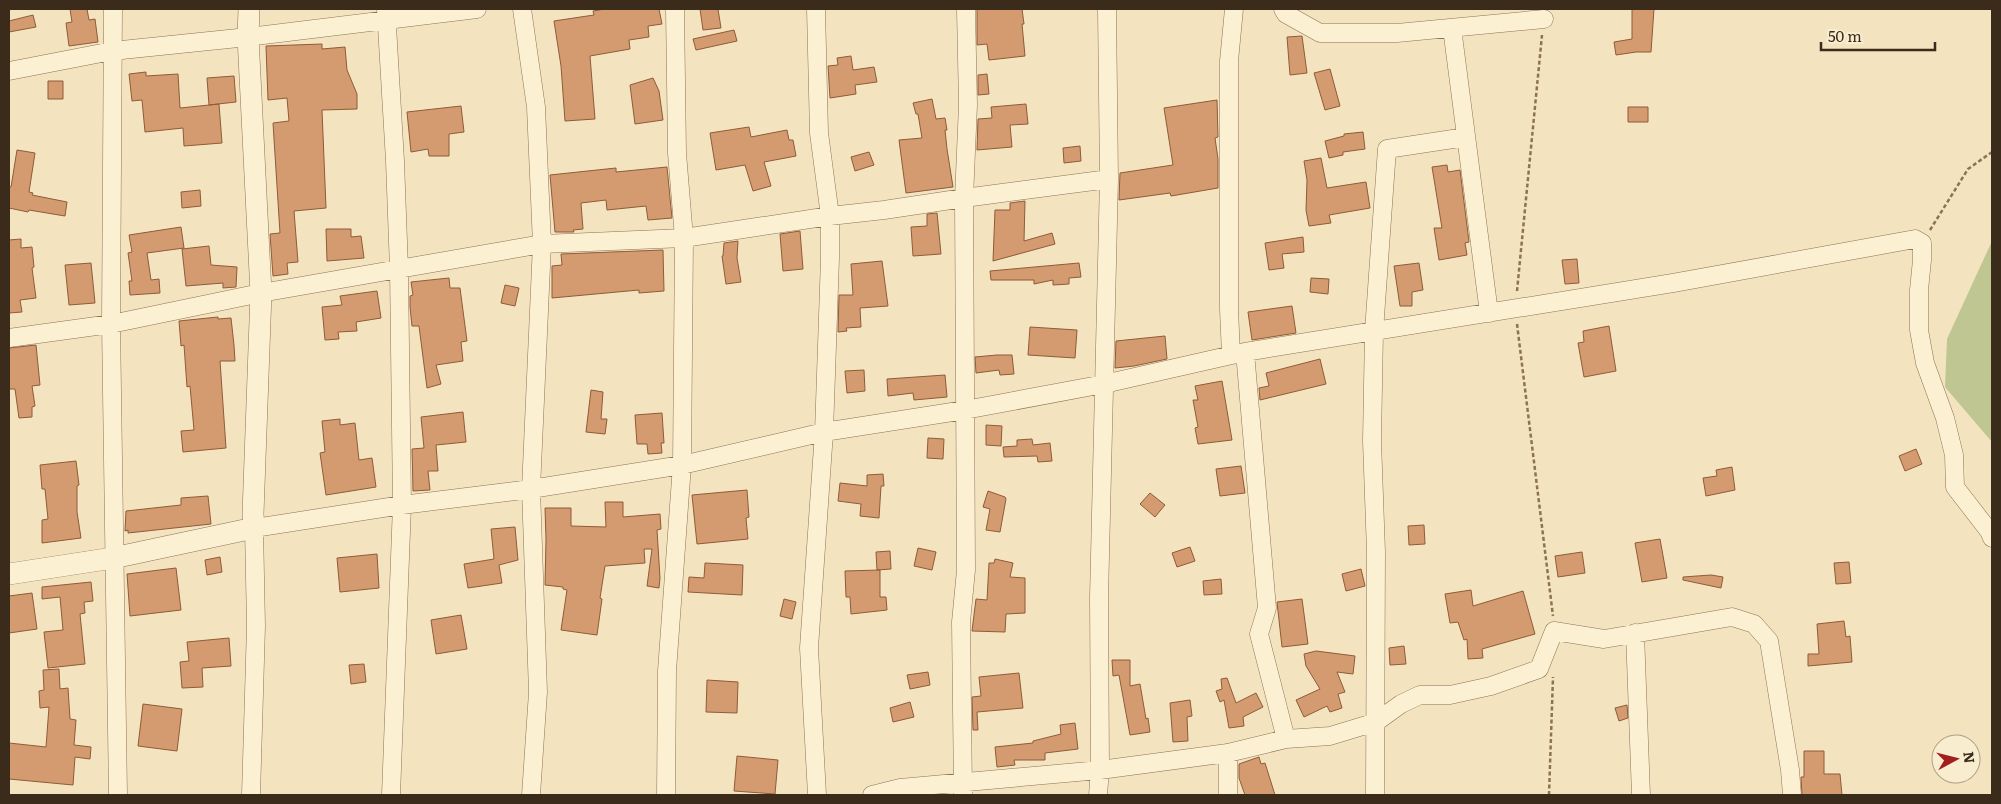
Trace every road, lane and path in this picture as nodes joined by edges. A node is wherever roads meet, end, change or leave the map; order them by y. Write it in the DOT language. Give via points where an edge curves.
graph roads {
  1 [pos="112,9"];
  2 [pos="249,9"];
  3 [pos="477,9"];
  4 [pos="522,9"];
  5 [pos="675,9"];
  6 [pos="816,9"];
  7 [pos="966,9"];
  8 [pos="1107,9"];
  9 [pos="1234,9"];
  10 [pos="1283,9"];
  11 [pos="386,14"];
  12 [pos="1544,19"];
  13 [pos="1452,28"];
  14 [pos="248,37"];
  15 [pos="112,51"];
  16 [pos="9,71"];
  17 [pos="1466,137"];
  18 [pos="1992,152"];
  19 [pos="1108,179"];
  20 [pos="964,198"];
  21 [pos="830,216"];
  22 [pos="684,238"];
  23 [pos="1922,243"];
  24 [pos="542,244"];
  25 [pos="399,269"];
  26 [pos="261,293"];
  27 [pos="1516,308"];
  28 [pos="1489,313"];
  29 [pos="111,324"];
  30 [pos="1374,331"];
  31 [pos="9,338"];
  32 [pos="1238,354"];
  33 [pos="1104,384"];
  34 [pos="965,410"];
  35 [pos="824,432"];
  36 [pos="682,465"];
  37 [pos="531,489"];
  38 [pos="402,505"];
  39 [pos="254,528"];
  40 [pos="1992,538"];
  41 [pos="113,558"];
  42 [pos="9,574"];
  43 [pos="1554,631"];
  44 [pos="1635,633"];
  45 [pos="1553,677"];
  46 [pos="1376,722"];
  47 [pos="1286,739"];
  48 [pos="1228,753"];
  49 [pos="1100,770"];
  50 [pos="963,789"];
  51 [pos="118,795"];
  52 [pos="251,795"];
  53 [pos="391,795"];
  54 [pos="531,795"];
  55 [pos="666,795"];
  56 [pos="817,795"];
  57 [pos="872,795"];
  58 [pos="1098,795"];
  59 [pos="1228,795"];
  60 [pos="1374,795"];
  61 [pos="1550,795"];
  62 [pos="1641,795"];
  63 [pos="1792,795"];
  1 -- 15 [label="street"];
  2 -- 14 [label="street"];
  3 -- 11 [label="street"];
  4 -- 24 [label="street" via="536,107"];
  5 -- 22 [label="street" via="677,153"];
  6 -- 21 [label="street" via="819,133"];
  7 -- 20 [label="street" via="968,105"];
  8 -- 19 [label="street"];
  9 -- 32 [label="street" via="1229,61 1229,309"];
  10 -- 13 [label="street" via="1286,14 1320,33 1397,33"];
  11 -- 14 [label="street"];
  11 -- 25 [label="street"];
  12 -- 13 [label="street"];
  12 -- 27 [label="path"];
  13 -- 17 [label="street"];
  14 -- 15 [label="street"];
  14 -- 26 [label="street"];
  15 -- 16 [label="street"];
  15 -- 29 [label="street"];
  17 -- 28 [label="street"];
  17 -- 30 [label="street" via="1387,149"];
  18 -- 23 [label="path" via="1968,169"];
  19 -- 20 [label="street"];
  19 -- 33 [label="street"];
  20 -- 21 [label="street"];
  20 -- 34 [label="street"];
  21 -- 22 [label="street"];
  21 -- 35 [label="street"];
  22 -- 24 [label="street"];
  22 -- 36 [label="street"];
  23 -- 27 [label="street" via="1915,240"];
  23 -- 40 [label="street" via="1919,330 1925,363 1954,455 1954,487"];
  24 -- 25 [label="street"];
  24 -- 37 [label="street"];
  25 -- 26 [label="street"];
  25 -- 38 [label="street"];
  26 -- 29 [label="street"];
  26 -- 39 [label="street"];
  27 -- 28 [label="street"];
  27 -- 43 [label="path"];
  28 -- 30 [label="street"];
  29 -- 31 [label="street"];
  29 -- 41 [label="street"];
  30 -- 32 [label="street"];
  30 -- 46 [label="street" via="1372,441"];
  32 -- 33 [label="street"];
  32 -- 47 [label="street" via="1267,608 1258,634"];
  33 -- 34 [label="street"];
  33 -- 49 [label="street" via="1099,598"];
  34 -- 35 [label="street"];
  34 -- 50 [label="street" via="966,570 961,622"];
  35 -- 36 [label="street"];
  35 -- 56 [label="street" via="810,648"];
  36 -- 37 [label="street"];
  36 -- 55 [label="street" via="667,671"];
  37 -- 38 [label="street"];
  37 -- 54 [label="street" via="538,692"];
  38 -- 39 [label="street"];
  38 -- 53 [label="street"];
  39 -- 41 [label="street"];
  39 -- 52 [label="street" via="256,626"];
  41 -- 42 [label="street"];
  41 -- 51 [label="street"];
  43 -- 44 [label="street" via="1604,639"];
  43 -- 46 [label="street" via="1539,669 1491,686 1450,695 1420,695"];
  44 -- 62 [label="street"];
  44 -- 63 [label="street" via="1732,617 1754,624 1769,641"];
  45 -- 61 [label="path"];
  46 -- 47 [label="street" via="1330,736"];
  46 -- 60 [label="street"];
  47 -- 48 [label="street"];
  48 -- 49 [label="street"];
  48 -- 59 [label="street"];
  49 -- 50 [label="street"];
  49 -- 58 [label="street"];
  50 -- 57 [label="street" via="900,788"];
}
